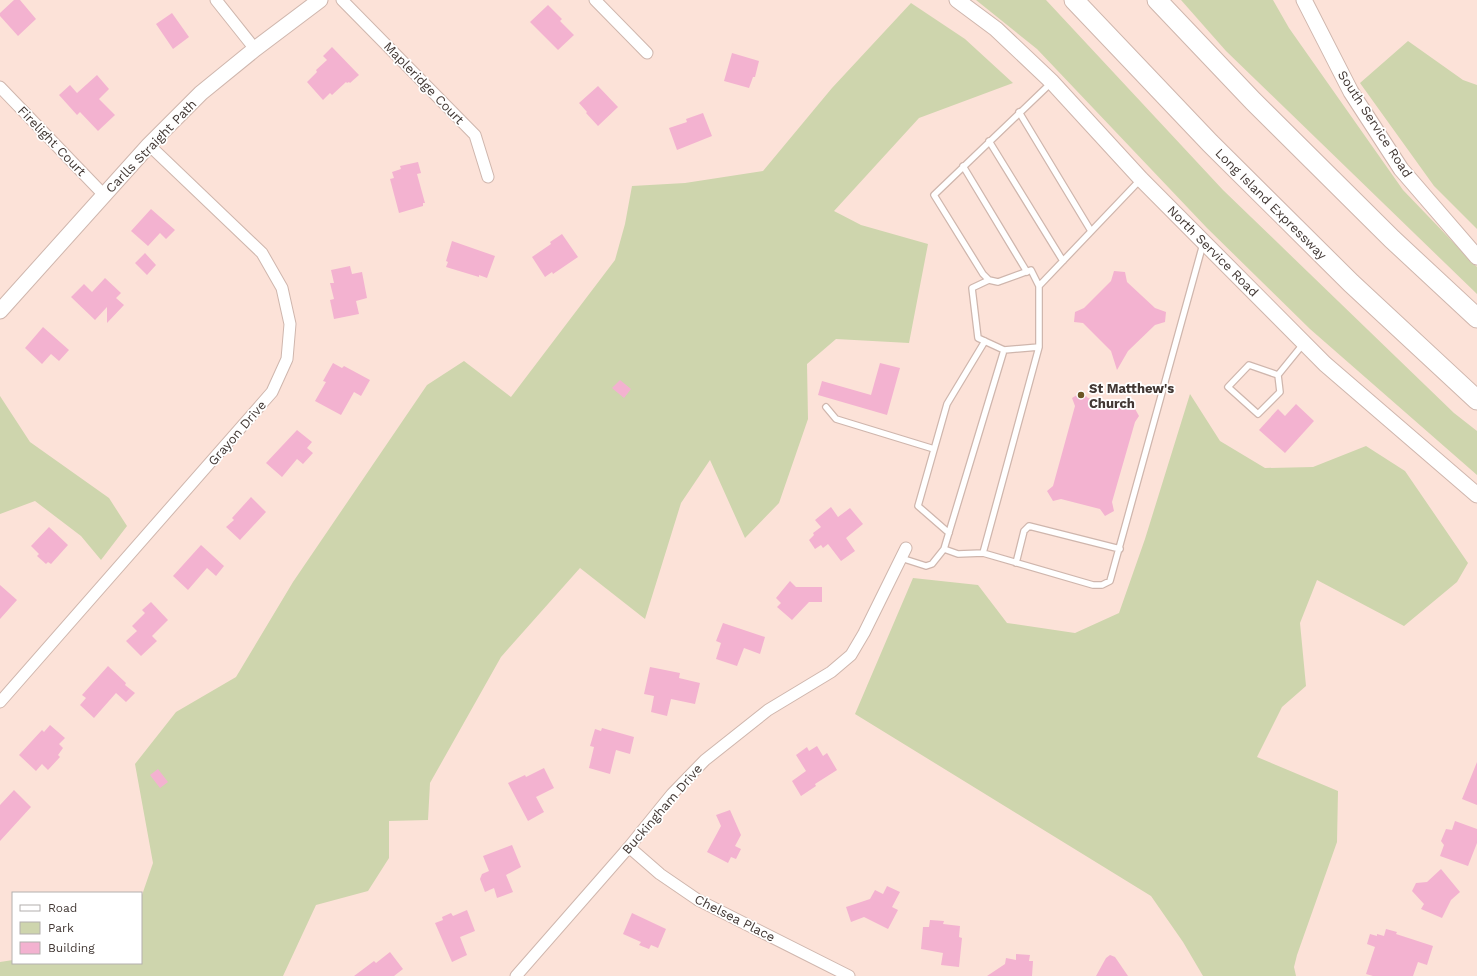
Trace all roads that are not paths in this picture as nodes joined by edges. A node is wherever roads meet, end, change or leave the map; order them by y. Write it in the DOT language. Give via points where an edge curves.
graph roads {
  1 [pos="216,0"];
  2 [pos="320,0"];
  3 [pos="342,0"];
  4 [pos="595,0"];
  5 [pos="957,0"];
  6 [pos="1074,0"];
  7 [pos="1157,0"];
  8 [pos="1304,0"];
  9 [pos="255,49"];
  10 [pos="647,53"];
  11 [pos="1052,82"];
  12 [pos="0,87"];
  13 [pos="1019,112"];
  14 [pos="989,141"];
  15 [pos="149,145"];
  16 [pos="963,166"];
  17 [pos="488,177"];
  18 [pos="1141,179"];
  19 [pos="104,195"];
  20 [pos="1091,231"];
  21 [pos="1204,241"];
  22 [pos="1477,257"];
  23 [pos="1063,261"];
  24 [pos="1027,272"];
  25 [pos="989,280"];
  26 [pos="1039,286"];
  27 [pos="0,311"];
  28 [pos="1477,318"];
  29 [pos="985,341"];
  30 [pos="1304,343"];
  31 [pos="1039,347"];
  32 [pos="1004,350"];
  33 [pos="1278,375"];
  34 [pos="1477,400"];
  35 [pos="826,407"];
  36 [pos="934,449"];
  37 [pos="1477,494"];
  38 [pos="949,533"];
  39 [pos="944,549"];
  40 [pos="1120,549"];
  41 [pos="903,553"];
  42 [pos="983,553"];
  43 [pos="1016,563"];
  44 [pos="0,702"];
  45 [pos="629,847"];
  46 [pos="516,976"];
  47 [pos="849,976"];
  1 -- 9 [label="street"];
  2 -- 9 [label="main road, Carlls Straight Path"];
  3 -- 17 [label="street, Mapleridge Court" via="475,135"];
  4 -- 10 [label="street"];
  5 -- 11 [label="main road, North Service Road" via="996,29"];
  6 -- 34 [label="highway, Long Island Expressway" via="1210,143 1351,283"];
  7 -- 28 [label="highway" via="1392,239"];
  8 -- 22 [label="main road, South Service Road" via="1351,92 1402,169"];
  9 -- 15 [label="main road, Carlls Straight Path" via="201,93"];
  11 -- 13 [label="lane"];
  11 -- 18 [label="main road, North Service Road"];
  12 -- 19 [label="street, Firelight Court"];
  13 -- 14 [label="lane"];
  13 -- 20 [label="lane"];
  14 -- 16 [label="lane"];
  14 -- 23 [label="lane"];
  15 -- 19 [label="main road, Carlls Straight Path"];
  15 -- 44 [label="street, Grayon Drive" via="262,253 282,288 290,324 287,359 272,392"];
  16 -- 24 [label="lane"];
  16 -- 25 [label="lane" via="934,195"];
  18 -- 20 [label="lane"];
  18 -- 21 [label="main road, North Service Road"];
  19 -- 27 [label="main road, Carlls Straight Path"];
  20 -- 23 [label="lane"];
  21 -- 30 [label="main road, North Service Road"];
  21 -- 40 [label="lane"];
  23 -- 26 [label="lane"];
  24 -- 25 [label="lane" via="998,282"];
  24 -- 26 [label="lane" via="1031,270"];
  25 -- 29 [label="lane" via="972,288 978,338"];
  26 -- 31 [label="lane"];
  29 -- 32 [label="lane"];
  29 -- 36 [label="lane" via="947,404"];
  30 -- 33 [label="lane"];
  30 -- 37 [label="main road, North Service Road" via="1325,364"];
  31 -- 32 [label="lane"];
  31 -- 42 [label="lane"];
  32 -- 38 [label="lane"];
  33 -- 33 [label="lane" via="1280,392 1258,414 1228,387 1250,365"];
  35 -- 36 [label="lane" via="836,419"];
  36 -- 38 [label="lane" via="918,506"];
  38 -- 39 [label="lane"];
  39 -- 41 [label="lane" via="932,564 926,566"];
  39 -- 42 [label="lane" via="958,554"];
  40 -- 43 [label="lane" via="1110,581 1102,585"];
  40 -- 43 [label="lane" via="1029,526 1024,531"];
  41 -- 45 [label="street, Buckingham Drive" via="864,633 850,655 830,672 768,710 705,760 672,794"];
  42 -- 43 [label="lane"];
  45 -- 46 [label="street, Buckingham Drive"];
  45 -- 47 [label="street, Chelsea Place" via="660,874 698,900"];
}
